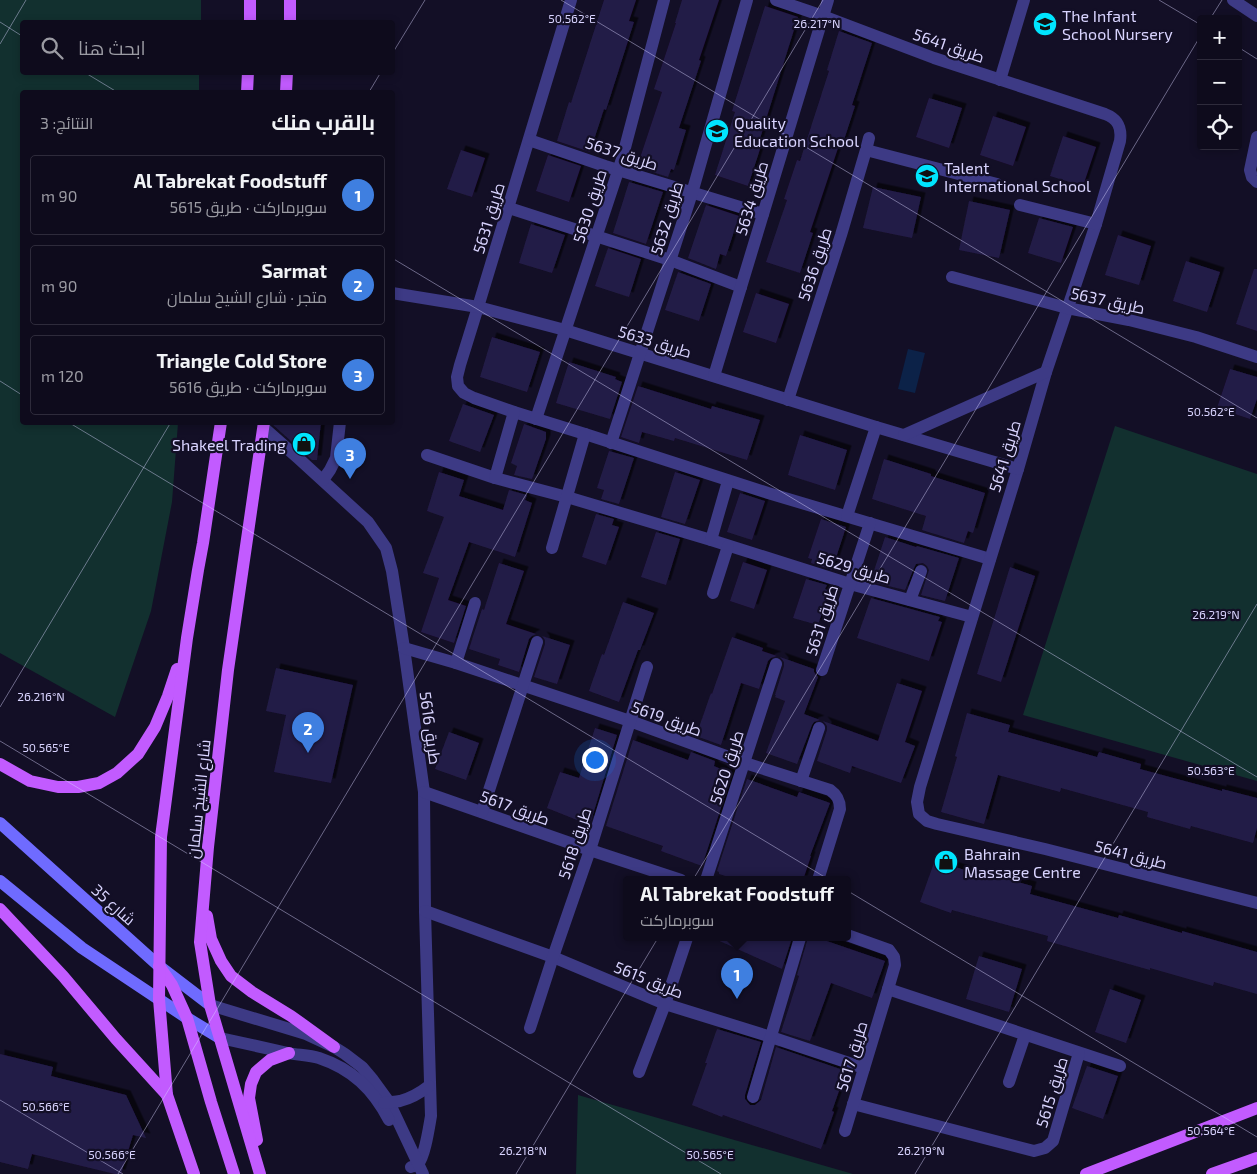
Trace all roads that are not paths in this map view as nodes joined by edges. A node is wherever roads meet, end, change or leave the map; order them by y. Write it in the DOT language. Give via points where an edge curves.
graph roads {
  1 [pos="250,0"];
  2 [pos="290,0"];
  3 [pos="571,0"];
  4 [pos="664,0"];
  5 [pos="747,0"];
  6 [pos="776,0"];
  7 [pos="828,0"];
  8 [pos="1024,0"];
  9 [pos="1233,0"];
  10 [pos="823,16"];
  11 [pos="1257,16"];
  12 [pos="250,20"];
  13 [pos="290,20"];
  14 [pos="248,75"];
  15 [pos="287,75"];
  16 [pos="1000,80"];
  17 [pos="247,90"];
  18 [pos="286,90"];
  19 [pos="1257,137"];
  20 [pos="529,140"];
  21 [pos="618,169"];
  22 [pos="1257,182"];
  23 [pos="997,184"];
  24 [pos="692,193"];
  25 [pos="1020,205"];
  26 [pos="509,208"];
  27 [pos="763,214"];
  28 [pos="1096,224"];
  29 [pos="596,236"];
  30 [pos="670,260"];
  31 [pos="952,277"];
  32 [pos="741,287"];
  33 [pos="395,293"];
  34 [pos="478,307"];
  35 [pos="1068,308"];
  36 [pos="565,330"];
  37 [pos="640,353"];
  38 [pos="1257,357"];
  39 [pos="1046,372"];
  40 [pos="714,376"];
  41 [pos="788,400"];
  42 [pos="514,412"];
  43 [pos="536,419"];
  44 [pos="221,425"];
  45 [pos="264,425"];
  46 [pos="340,425"];
  47 [pos="876,427"];
  48 [pos="585,434"];
  49 [pos="904,435"];
  50 [pos="611,443"];
  51 [pos="427,455"];
  52 [pos="1018,469"];
  53 [pos="495,478"];
  54 [pos="323,480"];
  55 [pos="728,481"];
  56 [pos="567,497"];
  57 [pos="847,516"];
  58 [pos="870,523"];
  59 [pos="711,540"];
  60 [pos="728,546"];
  61 [pos="552,548"];
  62 [pos="990,559"];
  63 [pos="920,571"];
  64 [pos="850,584"];
  65 [pos="713,594"];
  66 [pos="910,600"];
  67 [pos="476,603"];
  68 [pos="972,617"];
  69 [pos="187,638"];
  70 [pos="537,642"];
  71 [pos="404,648"];
  72 [pos="456,663"];
  73 [pos="776,664"];
  74 [pos="647,667"];
  75 [pos="822,670"];
  76 [pos="522,686"];
  77 [pos="630,721"];
  78 [pos="819,728"];
  79 [pos="745,763"];
  80 [pos="0,764"];
  81 [pos="801,781"];
  82 [pos="424,792"];
  83 [pos="482,812"];
  84 [pos="0,823"];
  85 [pos="590,850"];
  86 [pos="669,876"];
  87 [pos="707,876"];
  88 [pos="819,876"];
  89 [pos="0,881"];
  90 [pos="204,899"];
  91 [pos="1257,903"];
  92 [pos="0,909"];
  93 [pos="424,911"];
  94 [pos="851,936"];
  95 [pos="686,941"];
  96 [pos="799,941"];
  97 [pos="553,956"];
  98 [pos="159,966"];
  99 [pos="888,989"];
  100 [pos="159,999"];
  101 [pos="665,1004"];
  102 [pos="210,1005"];
  103 [pos="187,1018"];
  104 [pos="530,1028"];
  105 [pos="1025,1035"];
  106 [pos="771,1037"];
  107 [pos="220,1038"];
  108 [pos="334,1047"];
  109 [pos="289,1053"];
  110 [pos="1080,1053"];
  111 [pos="1120,1066"];
  112 [pos="864,1068"];
  113 [pos="640,1072"];
  114 [pos="1009,1082"];
  115 [pos="430,1086"];
  116 [pos="167,1095"];
  117 [pos="753,1097"];
  118 [pos="385,1103"];
  119 [pos="853,1104"];
  120 [pos="1257,1108"];
  121 [pos="845,1131"];
  122 [pos="1257,1158"];
  123 [pos="416,1170"];
  124 [pos="194,1174"];
  125 [pos="234,1174"];
  126 [pos="262,1174"];
  127 [pos="1086,1174"];
  128 [pos="1212,1174"];
  1 -- 12 [label="main road"];
  2 -- 13 [label="main road"];
  3 -- 20 [label="street, طريق 5631"];
  4 -- 21 [label="street, طريق 5630"];
  5 -- 24 [label="street, طريق 5632"];
  6 -- 10 [label="street, طريق 5641"];
  7 -- 10 [label="street, طريق 5634"];
  8 -- 16 [label="street"];
  9 -- 11 [label="street"];
  10 -- 16 [label="street, طريق 5641"];
  10 -- 27 [label="street, طريق 5634"];
  14 -- 17 [label="main road"];
  15 -- 18 [label="main road"];
  16 -- 28 [label="street, طريق 5641" via="1105,114 1117,121 1120,140"];
  19 -- 22 [label="street" via="1250,170"];
  20 -- 21 [label="street, طريق 5637"];
  20 -- 26 [label="street, طريق 5631"];
  21 -- 24 [label="street, طريق 5637"];
  21 -- 29 [label="street, طريق 5630"];
  23 -- 41 [label="street, طريق 5636" via="868,144"];
  24 -- 27 [label="street, طريق 5637"];
  24 -- 30 [label="street, طريق 5632"];
  25 -- 28 [label="street"];
  26 -- 29 [label="street"];
  26 -- 34 [label="street, طريق 5631"];
  27 -- 32 [label="street, طريق 5634"];
  28 -- 35 [label="street, طريق 5641"];
  29 -- 30 [label="street"];
  29 -- 36 [label="street, طريق 5630"];
  30 -- 32 [label="street"];
  30 -- 37 [label="street, طريق 5632"];
  31 -- 35 [label="street, طريق 5637"];
  32 -- 40 [label="street, طريق 5634"];
  33 -- 34 [label="street, طريق 5633"];
  34 -- 36 [label="street, طريق 5633"];
  34 -- 42 [label="street, طريق 5631" via="460,365 458,386 474,398"];
  35 -- 38 [label="street, طريق 5637" via="1196,337"];
  35 -- 39 [label="street, طريق 5641"];
  36 -- 37 [label="street, طريق 5633"];
  36 -- 43 [label="street, طريق 5630"];
  37 -- 40 [label="street, طريق 5633"];
  37 -- 50 [label="street, طريق 5632"];
  39 -- 49 [label="street"];
  39 -- 52 [label="street, طريق 5641"];
  40 -- 41 [label="street, طريق 5633"];
  41 -- 47 [label="street, طريق 5633"];
  42 -- 43 [label="street, طريق 5631"];
  42 -- 53 [label="street"];
  43 -- 48 [label="street, طريق 5631"];
  44 -- 69 [label="main road, شارع الشيخ سلمان"];
  45 -- 54 [label="street, طريق 5616"];
  45 -- 90 [label="main road, شارع الشيخ سلمان" via="228,670"];
  46 -- 54 [label="street" via="336,458"];
  47 -- 49 [label="street, طريق 5633"];
  47 -- 57 [label="street"];
  48 -- 50 [label="street, طريق 5631"];
  48 -- 56 [label="street"];
  49 -- 52 [label="street, طريق 5633"];
  50 -- 55 [label="street, طريق 5631"];
  51 -- 53 [label="street, طريق 5629"];
  52 -- 62 [label="street, طريق 5641"];
  53 -- 56 [label="street, طريق 5629"];
  54 -- 71 [label="street, طريق 5616" via="368,522 386,548"];
  55 -- 57 [label="street, طريق 5631"];
  55 -- 59 [label="street"];
  56 -- 59 [label="street, طريق 5629"];
  56 -- 61 [label="street"];
  57 -- 58 [label="street, طريق 5631"];
  58 -- 62 [label="street, طريق 5631"];
  58 -- 64 [label="street, طريق 5631"];
  59 -- 60 [label="street, طريق 5629"];
  60 -- 64 [label="street, طريق 5629"];
  60 -- 65 [label="street"];
  62 -- 68 [label="street, طريق 5641"];
  63 -- 66 [label="street"];
  64 -- 66 [label="street, طريق 5629"];
  64 -- 75 [label="street, طريق 5631"];
  66 -- 68 [label="street, طريق 5629"];
  67 -- 72 [label="street"];
  68 -- 91 [label="street, طريق 5641" via="920,788 919,814 937,824"];
  69 -- 80 [label="main road" via="155,728 138,754 117,773 99,783 58,787 30,781"];
  69 -- 98 [label="main road, شارع الشيخ سلمان" via="161,837"];
  70 -- 76 [label="street"];
  71 -- 72 [label="street, طريق 5619"];
  71 -- 82 [label="street, طريق 5616"];
  72 -- 76 [label="street, طريق 5619"];
  73 -- 79 [label="street, طريق 5620"];
  74 -- 77 [label="street, طريق 5618"];
  76 -- 77 [label="street, طريق 5619"];
  76 -- 83 [label="street"];
  77 -- 79 [label="street, طريق 5619"];
  77 -- 85 [label="street, طريق 5618"];
  78 -- 81 [label="street"];
  79 -- 81 [label="street, طريق 5619"];
  79 -- 87 [label="street, طريق 5620"];
  81 -- 88 [label="street, طريق 5619" via="830,790 840,803"];
  82 -- 83 [label="street, طريق 5617"];
  82 -- 93 [label="street, طريق 5616"];
  83 -- 85 [label="street, طريق 5617"];
  84 -- 98 [label="main road, شارع 35"];
  85 -- 86 [label="street, طريق 5617"];
  85 -- 97 [label="street, طريق 5618"];
  89 -- 100 [label="main road" via="82,948"];
  90 -- 102 [label="main road, شارع الشيخ سلمان" via="200,942"];
  90 -- 108 [label="main road" via="211,939 231,976"];
  92 -- 116 [label="main road"];
  93 -- 97 [label="street, طريق 5615"];
  93 -- 115 [label="street, طريق 5616"];
  94 -- 99 [label="street, طريق 5617" via="889,950 894,956"];
  95 -- 101 [label="street"];
  96 -- 106 [label="street"];
  97 -- 101 [label="street, طريق 5615"];
  97 -- 104 [label="street, طريق 5618"];
  98 -- 100 [label="main road, شارع الشيخ سلمان"];
  98 -- 102 [label="main road, شارع 35"];
  98 -- 103 [label="main road"];
  99 -- 105 [label="street"];
  99 -- 112 [label="street, طريق 5617"];
  100 -- 103 [label="main road"];
  100 -- 116 [label="main road, شارع الشيخ سلمان"];
  101 -- 106 [label="street, طريق 5615"];
  101 -- 113 [label="street"];
  102 -- 107 [label="main road, شارع الشيخ سلمان"];
  102 -- 108 [label="street, طريق 5616" via="306,1034"];
  103 -- 107 [label="main road"];
  103 -- 125 [label="main road"];
  105 -- 110 [label="street"];
  105 -- 114 [label="street"];
  106 -- 112 [label="street, طريق 5615"];
  106 -- 117 [label="street"];
  107 -- 109 [label="street, طريق 5616"];
  107 -- 126 [label="main road, شارع الشيخ سلمان"];
  108 -- 118 [label="street, طريق 5616" via="362,1067"];
  109 -- 118 [label="street, طريق 5616" via="334,1064"];
  109 -- 126 [label="main road" via="270,1060 256,1072 251,1084 249,1098"];
  110 -- 111 [label="street"];
  110 -- 119 [label="street, طريق 5615" via="1053,1141 1034,1151"];
  112 -- 119 [label="street, طريق 5617"];
  115 -- 118 [label="street" via="409,1099"];
  115 -- 123 [label="street, طريق 5616" via="431,1116 423,1155"];
  116 -- 124 [label="main road, شارع الشيخ سلمان"];
  118 -- 123 [label="street, طريق 5616"];
  119 -- 121 [label="street, طريق 5617"];
  120 -- 127 [label="main road"];
  122 -- 128 [label="main road"];
}
